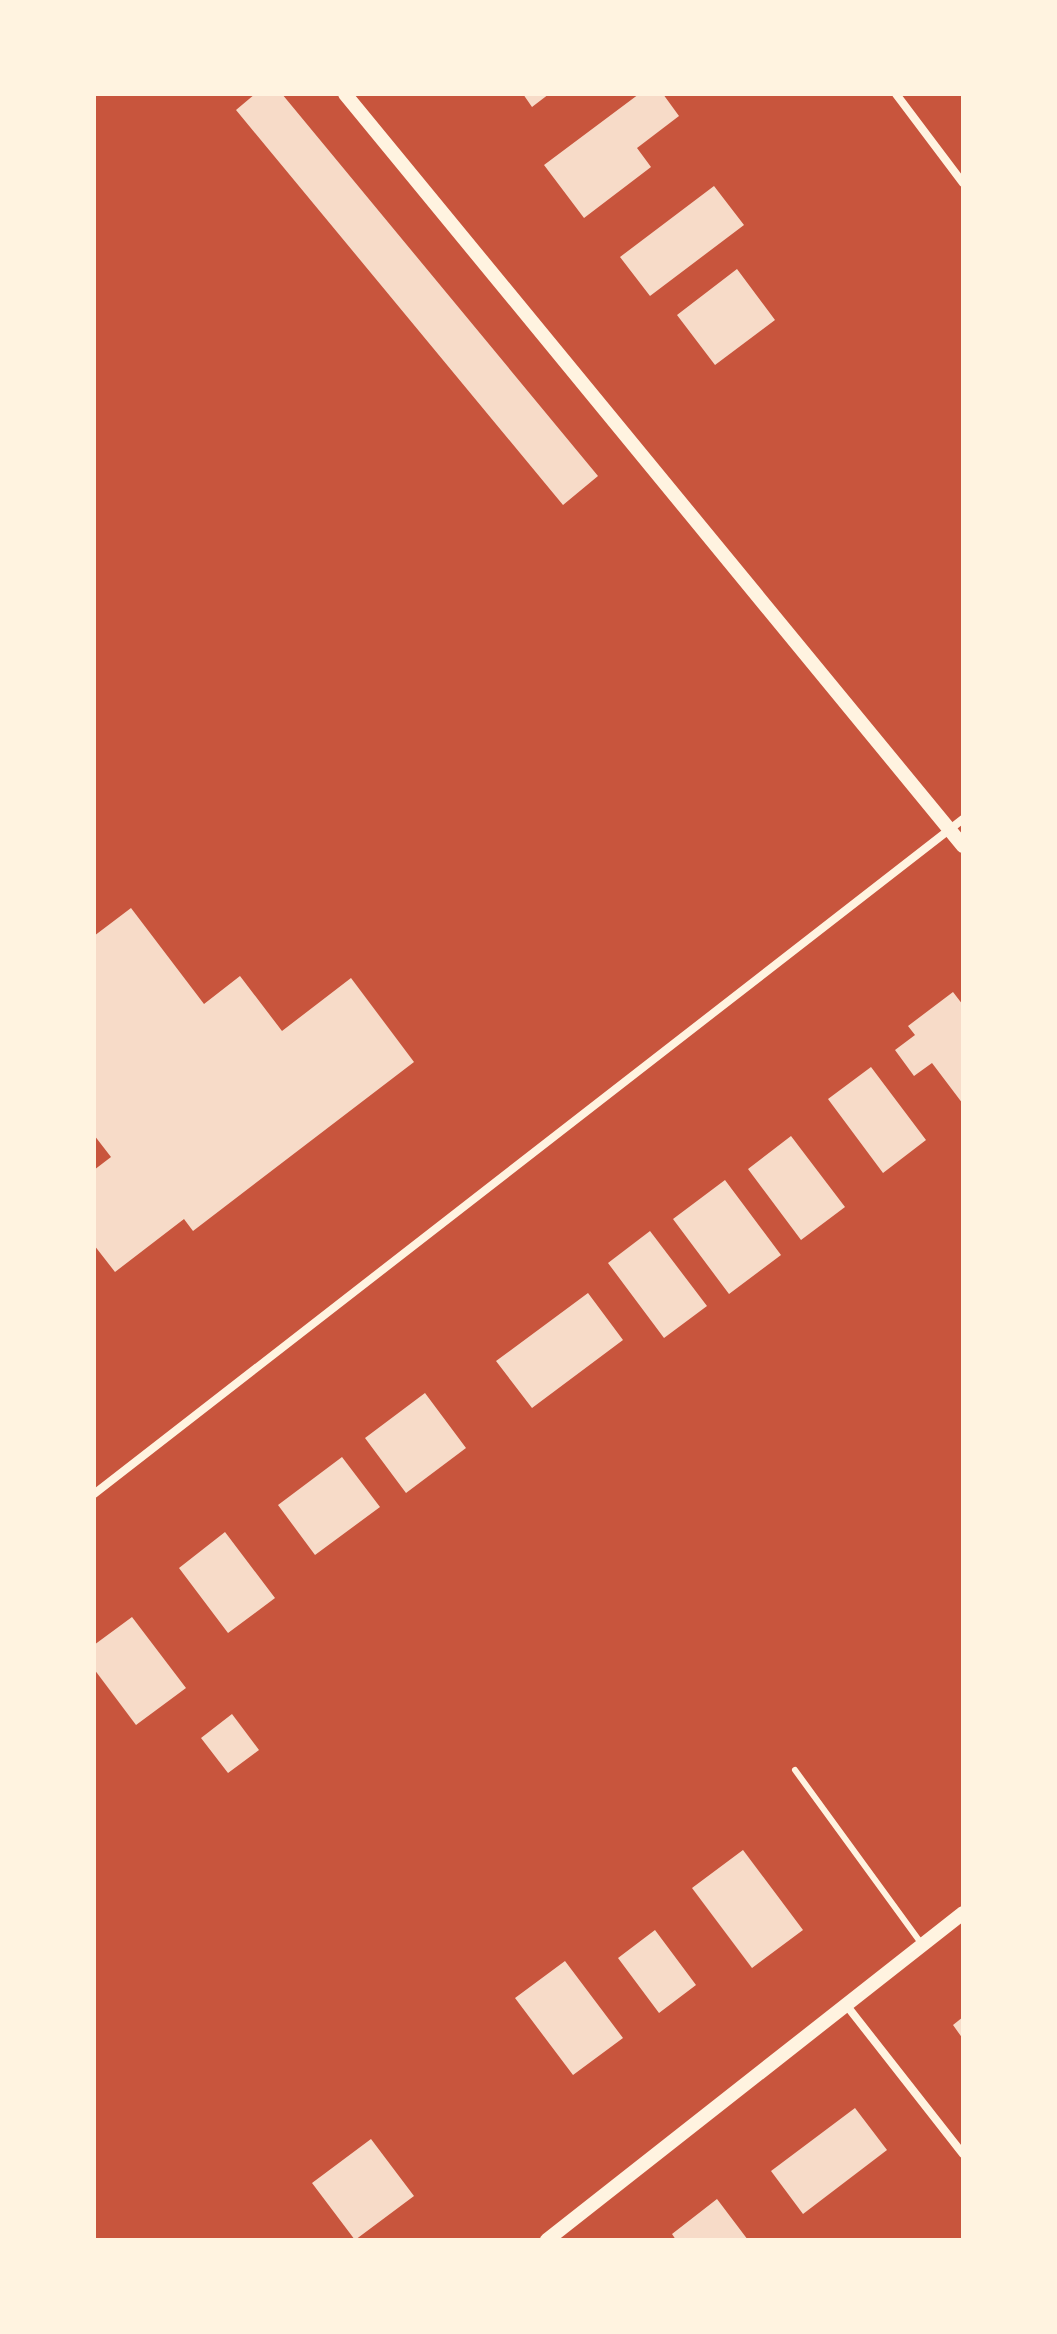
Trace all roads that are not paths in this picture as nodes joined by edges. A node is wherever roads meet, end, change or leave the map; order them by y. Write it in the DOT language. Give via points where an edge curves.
graph roads {
  1 [pos="345,94"];
  2 [pos="896,94"];
  3 [pos="963,183"];
  4 [pos="963,819"];
  5 [pos="949,829"];
  6 [pos="963,846"];
  7 [pos="94,1494"];
  8 [pos="795,1770"];
  9 [pos="963,1913"];
  10 [pos="923,1946"];
  11 [pos="847,2006"];
  12 [pos="963,2154"];
  13 [pos="547,2240"];
  1 -- 5 [label="street"];
  2 -- 3 [label="street"];
  4 -- 5 [label="street"];
  5 -- 6 [label="street"];
  5 -- 7 [label="street"];
  8 -- 10 [label="lane"];
  9 -- 10 [label="street"];
  10 -- 11 [label="street"];
  11 -- 12 [label="street"];
  11 -- 13 [label="street"];
}
